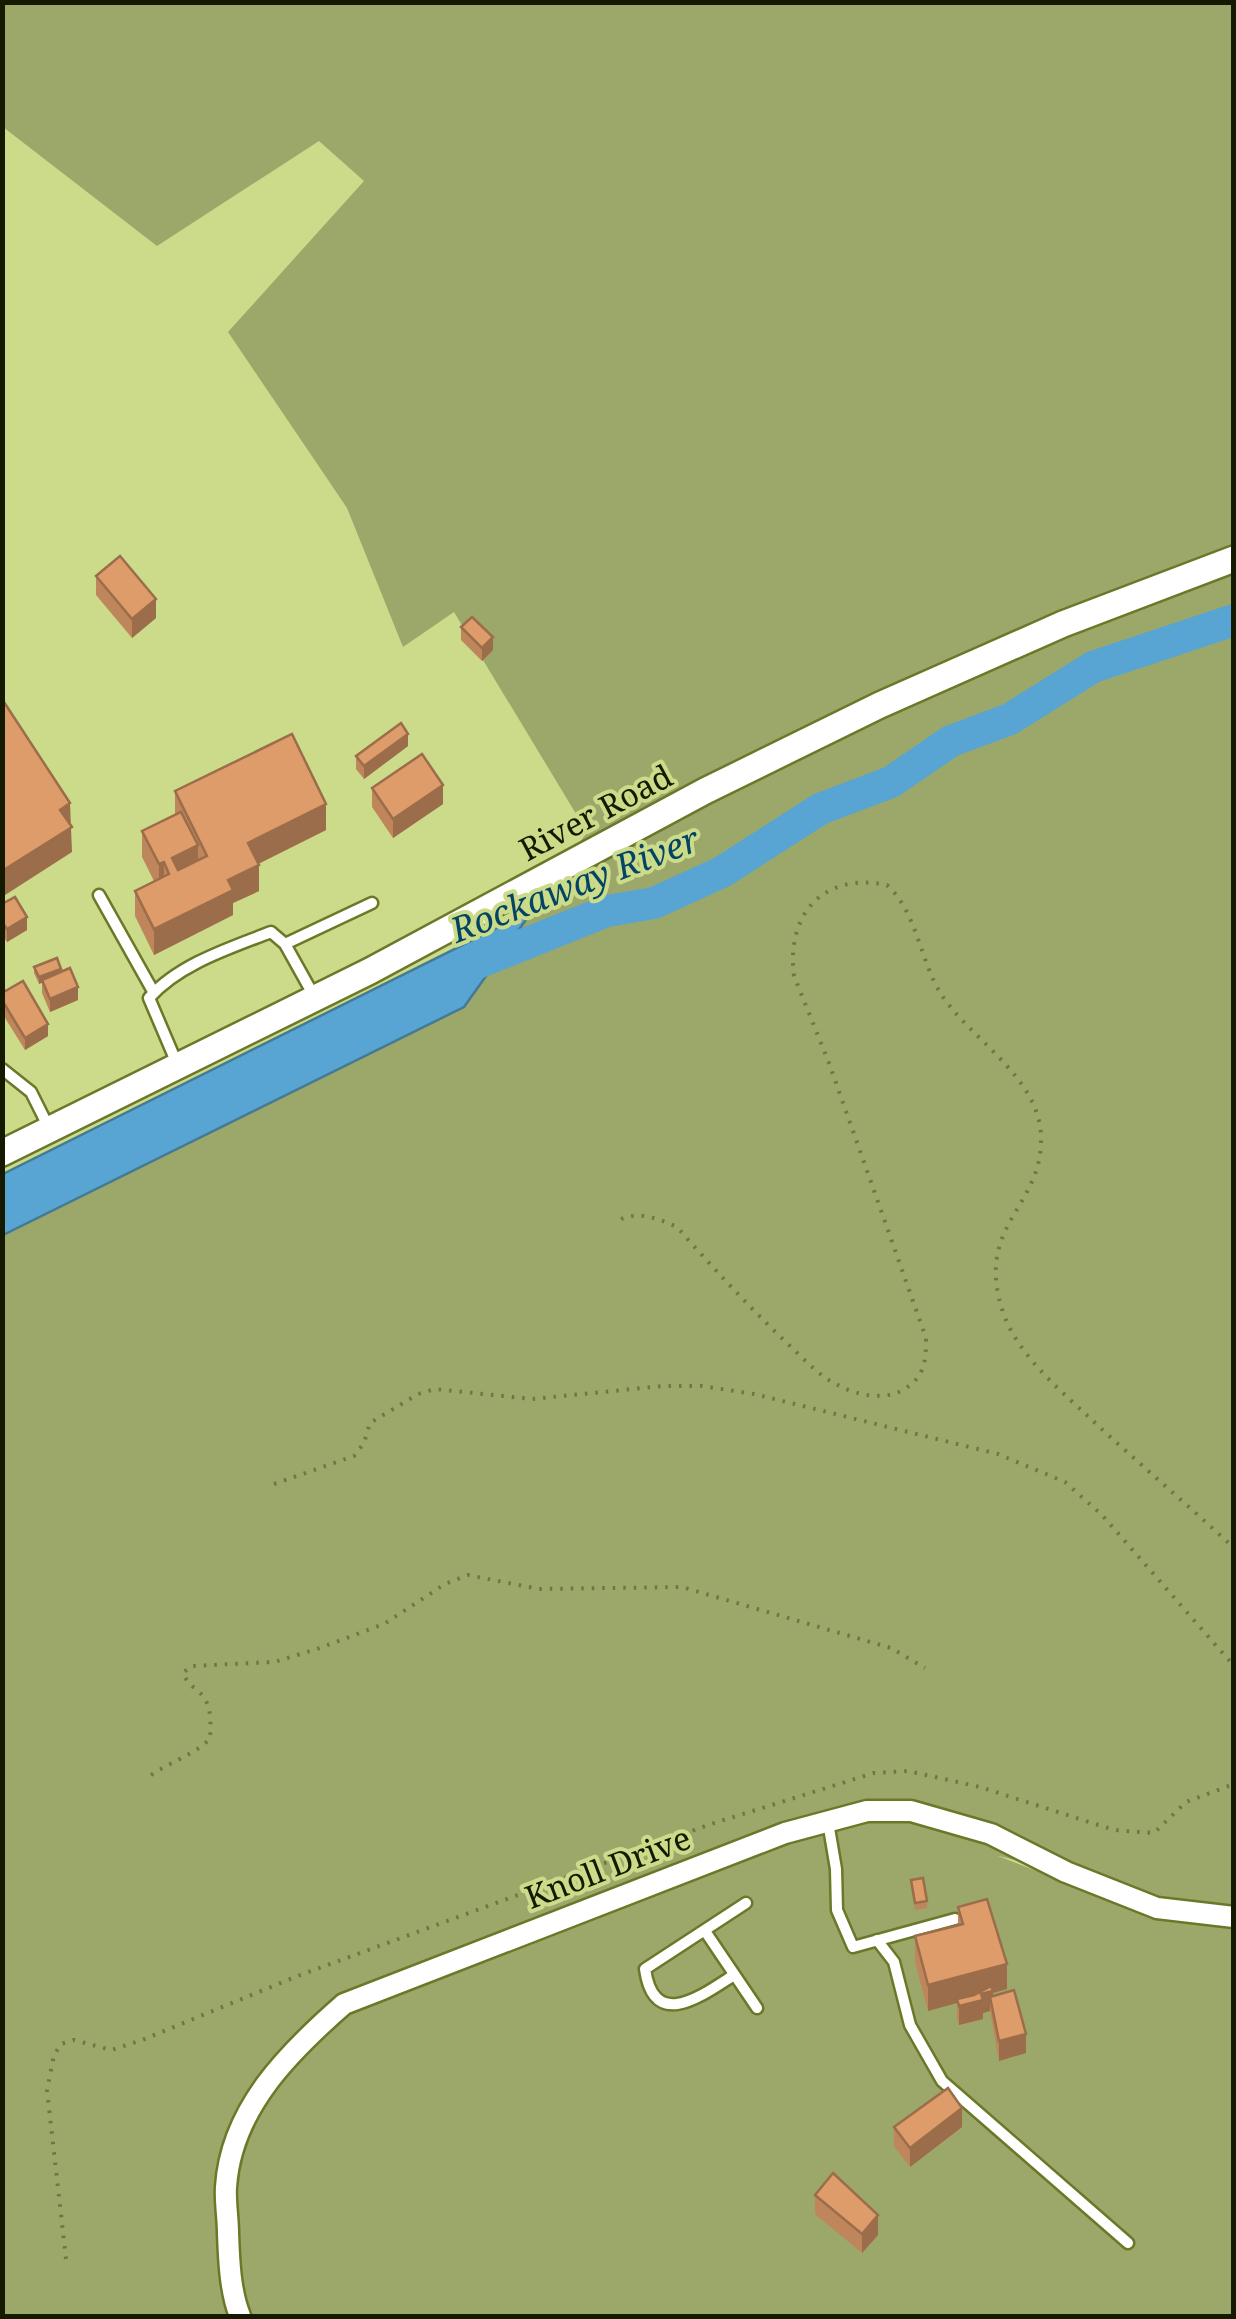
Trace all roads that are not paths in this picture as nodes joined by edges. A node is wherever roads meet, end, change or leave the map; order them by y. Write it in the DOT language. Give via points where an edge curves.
graph roads {
  1 [pos="1234,558"];
  2 [pos="100,895"];
  3 [pos="372,902"];
  4 [pos="285,944"];
  5 [pos="154,993"];
  6 [pos="315,999"];
  7 [pos="179,1067"];
  8 [pos="2,1069"];
  9 [pos="50,1130"];
  10 [pos="2,1152"];
  11 [pos="828,1821"];
  12 [pos="746,1903"];
  13 [pos="1234,1918"];
  14 [pos="955,1919"];
  15 [pos="705,1931"];
  16 [pos="877,1940"];
  17 [pos="734,1974"];
  18 [pos="757,2008"];
  19 [pos="1128,2243"];
  20 [pos="240,2316"];
  1 -- 6 [label="street, River Road" via="880,705"];
  2 -- 5 [label="lane"];
  3 -- 4 [label="lane"];
  4 -- 5 [label="lane" via="271,932 221,952"];
  4 -- 6 [label="lane"];
  5 -- 7 [label="lane" via="149,998"];
  6 -- 7 [label="street, River Road"];
  7 -- 9 [label="street, River Road"];
  8 -- 9 [label="lane" via="31,1092"];
  9 -- 10 [label="street, River Road"];
  11 -- 13 [label="street, Knoll Drive" via="867,1811 912,1811 991,1834 1157,1908"];
  11 -- 16 [label="lane" via="837,1910 853,1947"];
  11 -- 20 [label="street, Knoll Drive" via="344,2004 275,2071 236,2139 226,2185"];
  12 -- 15 [label="lane"];
  14 -- 16 [label="lane"];
  15 -- 17 [label="lane"];
  15 -- 17 [label="lane" via="644,1969 646,1982 660,2000 686,2005"];
  16 -- 19 [label="lane" via="894,1962 910,2024 942,2081"];
  17 -- 18 [label="lane"];
}
